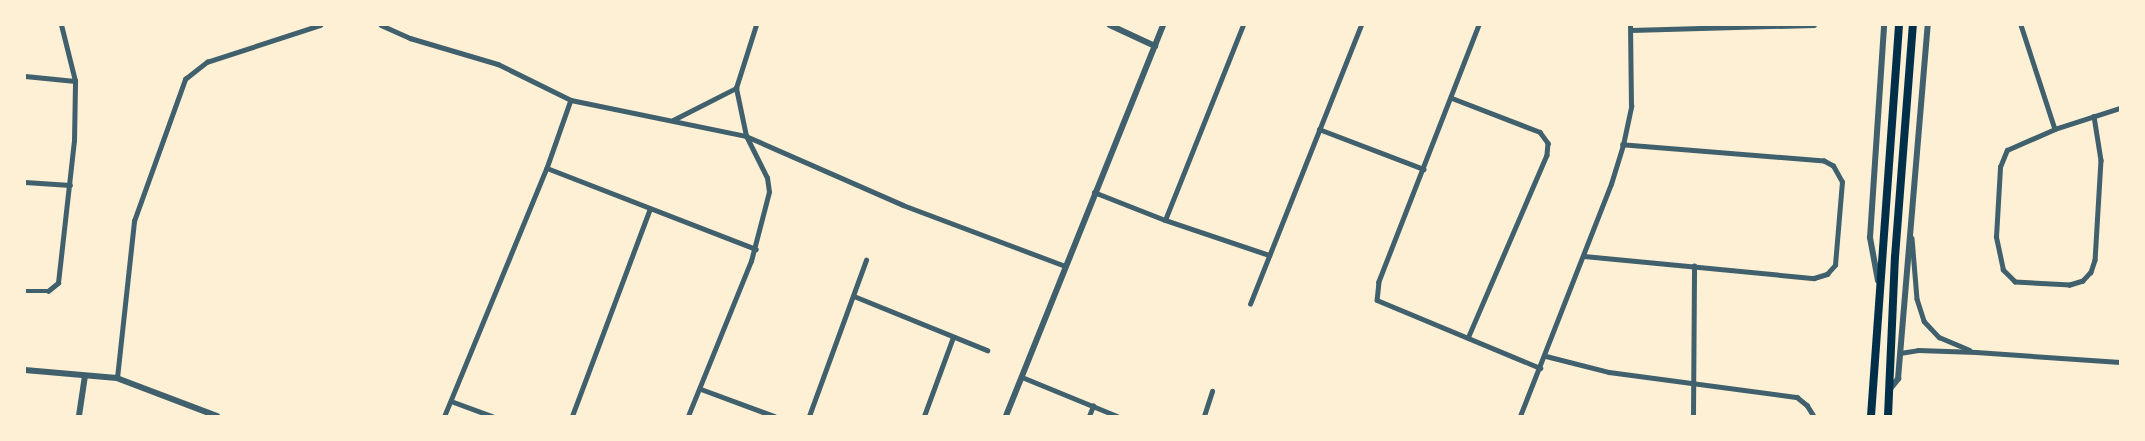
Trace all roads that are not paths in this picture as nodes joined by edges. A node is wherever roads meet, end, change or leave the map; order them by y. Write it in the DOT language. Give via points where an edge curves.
graph roads {
  1 [pos="61,25"];
  2 [pos="320,25"];
  3 [pos="381,25"];
  4 [pos="756,25"];
  5 [pos="1110,25"];
  6 [pos="1163,25"];
  7 [pos="1242,25"];
  8 [pos="1361,25"];
  9 [pos="1479,25"];
  10 [pos="1814,25"];
  11 [pos="1884,25"];
  12 [pos="1899,25"];
  13 [pos="1913,25"];
  14 [pos="1928,25"];
  15 [pos="2021,25"];
  16 [pos="1631,27"];
  17 [pos="1155,46"];
  18 [pos="25,76"];
  19 [pos="75,81"];
  20 [pos="736,88"];
  21 [pos="1452,98"];
  22 [pos="571,100"];
  23 [pos="2120,108"];
  24 [pos="2094,116"];
  25 [pos="673,120"];
  26 [pos="1319,129"];
  27 [pos="2055,129"];
  28 [pos="746,136"];
  29 [pos="1623,145"];
  30 [pos="547,168"];
  31 [pos="1424,169"];
  32 [pos="25,182"];
  33 [pos="70,185"];
  34 [pos="1094,192"];
  35 [pos="650,209"];
  36 [pos="1165,220"];
  37 [pos="1912,231"];
  38 [pos="756,249"];
  39 [pos="1269,255"];
  40 [pos="1584,256"];
  41 [pos="866,260"];
  42 [pos="1065,266"];
  43 [pos="1694,266"];
  44 [pos="1879,286"];
  45 [pos="25,291"];
  46 [pos="854,296"];
  47 [pos="1250,304"];
  48 [pos="953,337"];
  49 [pos="1468,338"];
  50 [pos="987,350"];
  51 [pos="1976,352"];
  52 [pos="1900,353"];
  53 [pos="1546,356"];
  54 [pos="2120,362"];
  55 [pos="1540,368"];
  56 [pos="25,370"];
  57 [pos="85,376"];
  58 [pos="1022,377"];
  59 [pos="117,378"];
  60 [pos="1696,384"];
  61 [pos="701,389"];
  62 [pos="1890,389"];
  63 [pos="1212,391"];
  64 [pos="451,401"];
  65 [pos="1093,406"];
  66 [pos="78,416"];
  67 [pos="217,416"];
  68 [pos="445,416"];
  69 [pos="492,416"];
  70 [pos="572,416"];
  71 [pos="688,416"];
  72 [pos="774,416"];
  73 [pos="809,416"];
  74 [pos="924,416"];
  75 [pos="1006,416"];
  76 [pos="1089,416"];
  77 [pos="1116,416"];
  78 [pos="1204,416"];
  79 [pos="1520,416"];
  80 [pos="1693,416"];
  81 [pos="1814,416"];
  82 [pos="1871,416"];
  83 [pos="1888,416"];
  1 -- 19 [label="street"];
  2 -- 59 [label="street" via="207,62 185,78 134,221"];
  3 -- 22 [label="street" via="410,38 498,64"];
  4 -- 20 [label="street"];
  5 -- 17 [label="street"];
  6 -- 17 [label="street"];
  7 -- 36 [label="street"];
  8 -- 26 [label="street"];
  9 -- 21 [label="street"];
  10 -- 16 [label="street"];
  11 -- 44 [label="street" via="1870,238"];
  12 -- 44 [label="highway"];
  13 -- 62 [label="highway" via="1895,257"];
  14 -- 37 [label="street"];
  15 -- 27 [label="street"];
  16 -- 29 [label="street" via="1631,106"];
  17 -- 34 [label="street"];
  18 -- 19 [label="street"];
  19 -- 33 [label="street"];
  20 -- 25 [label="street"];
  20 -- 28 [label="street"];
  21 -- 31 [label="street"];
  21 -- 49 [label="street" via="1540,132 1548,143 1548,155"];
  22 -- 25 [label="street" via="644,117"];
  22 -- 30 [label="street"];
  23 -- 24 [label="street"];
  24 -- 27 [label="street"];
  24 -- 27 [label="street" via="2101,160 2091,272 2083,281 2070,285 2015,282 2003,270 1996,237 2000,167 2013,144"];
  25 -- 28 [label="street"];
  26 -- 31 [label="street"];
  26 -- 39 [label="street"];
  28 -- 38 [label="street" via="767,178 769,192"];
  28 -- 42 [label="street" via="903,206"];
  29 -- 40 [label="street"];
  29 -- 43 [label="street" via="1824,161 1839,171 1842,182 1835,265 1827,274 1814,278"];
  30 -- 35 [label="street"];
  30 -- 64 [label="street"];
  31 -- 49 [label="street" via="1379,282 1377,300"];
  32 -- 33 [label="street"];
  33 -- 45 [label="street" via="58,283 48,291"];
  34 -- 36 [label="street"];
  34 -- 42 [label="street"];
  35 -- 38 [label="street"];
  35 -- 70 [label="street"];
  36 -- 39 [label="street"];
  37 -- 51 [label="street" via="1917,299 1924,321 1939,337"];
  37 -- 52 [label="street"];
  38 -- 61 [label="street"];
  39 -- 47 [label="street"];
  40 -- 43 [label="street"];
  40 -- 53 [label="street"];
  41 -- 46 [label="street"];
  42 -- 58 [label="street"];
  43 -- 60 [label="street"];
  44 -- 82 [label="highway"];
  46 -- 48 [label="street"];
  46 -- 73 [label="street"];
  48 -- 50 [label="street"];
  48 -- 74 [label="street"];
  49 -- 55 [label="street"];
  51 -- 52 [label="street" via="1918,350"];
  51 -- 54 [label="street"];
  52 -- 62 [label="street" via="1898,379"];
  53 -- 55 [label="street"];
  53 -- 60 [label="street" via="1609,372"];
  55 -- 79 [label="street"];
  56 -- 57 [label="street"];
  57 -- 59 [label="street"];
  57 -- 66 [label="street"];
  58 -- 65 [label="street"];
  58 -- 75 [label="street"];
  59 -- 67 [label="street"];
  60 -- 80 [label="street"];
  60 -- 81 [label="street" via="1797,397"];
  61 -- 71 [label="street"];
  61 -- 72 [label="street"];
  62 -- 83 [label="highway"];
  63 -- 78 [label="street"];
  64 -- 68 [label="street"];
  64 -- 69 [label="street"];
  65 -- 76 [label="street"];
  65 -- 77 [label="street"];
}
